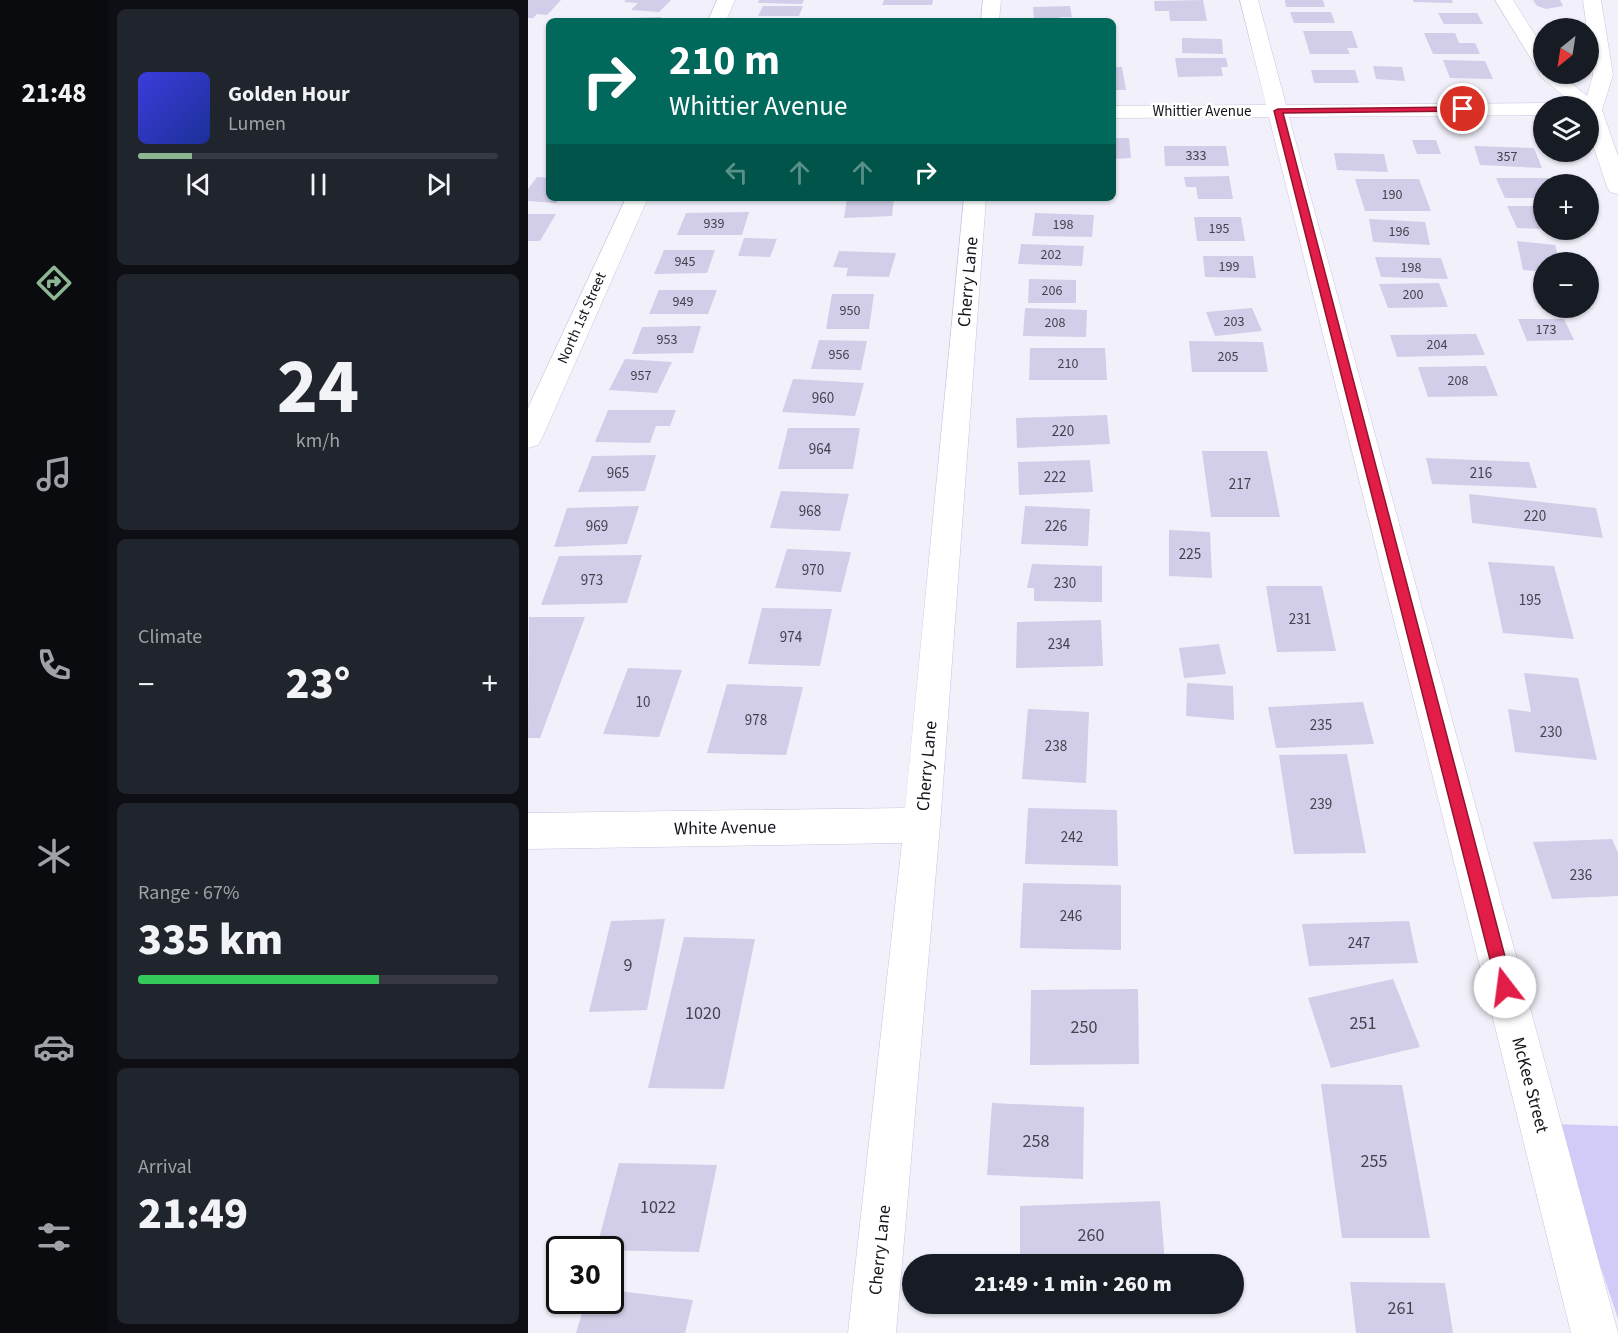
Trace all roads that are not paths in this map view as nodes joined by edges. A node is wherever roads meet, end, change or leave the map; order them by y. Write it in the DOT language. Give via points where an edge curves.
graph roads {
  1 [pos="726,0"];
  2 [pos="992,0"];
  3 [pos="1249,0"];
  4 [pos="1504,0"];
  5 [pos="1592,0"];
  6 [pos="718,18"];
  7 [pos="990,18"];
  8 [pos="1533,47"];
  9 [pos="1562,84"];
  10 [pos="1577,96"];
  11 [pos="1597,96"];
  12 [pos="1533,109"];
  13 [pos="1278,111"];
  14 [pos="1116,112"];
  15 [pos="1599,128"];
  16 [pos="1618,187"];
  17 [pos="636,201"];
  18 [pos="975,201"];
  19 [pos="528,438"];
  20 [pos="922,825"];
  21 [pos="528,831"];
  22 [pos="872,1333"];
  23 [pos="1595,1333"];
  1 -- 6 [label="street"];
  2 -- 7 [label="street"];
  3 -- 13 [label="street, McKee Street"];
  4 -- 8 [label="street"];
  5 -- 11 [label="street" via="1603,75"];
  9 -- 10 [label="street"];
  12 -- 13 [label="street, Whittier Avenue"];
  13 -- 14 [label="street, Whittier Avenue"];
  13 -- 23 [label="street, McKee Street"];
  15 -- 16 [label="street"];
  17 -- 19 [label="street, North 1st Street"];
  18 -- 20 [label="street, Cherry Lane"];
  20 -- 21 [label="street, White Avenue"];
  20 -- 22 [label="street, Cherry Lane"];
}
